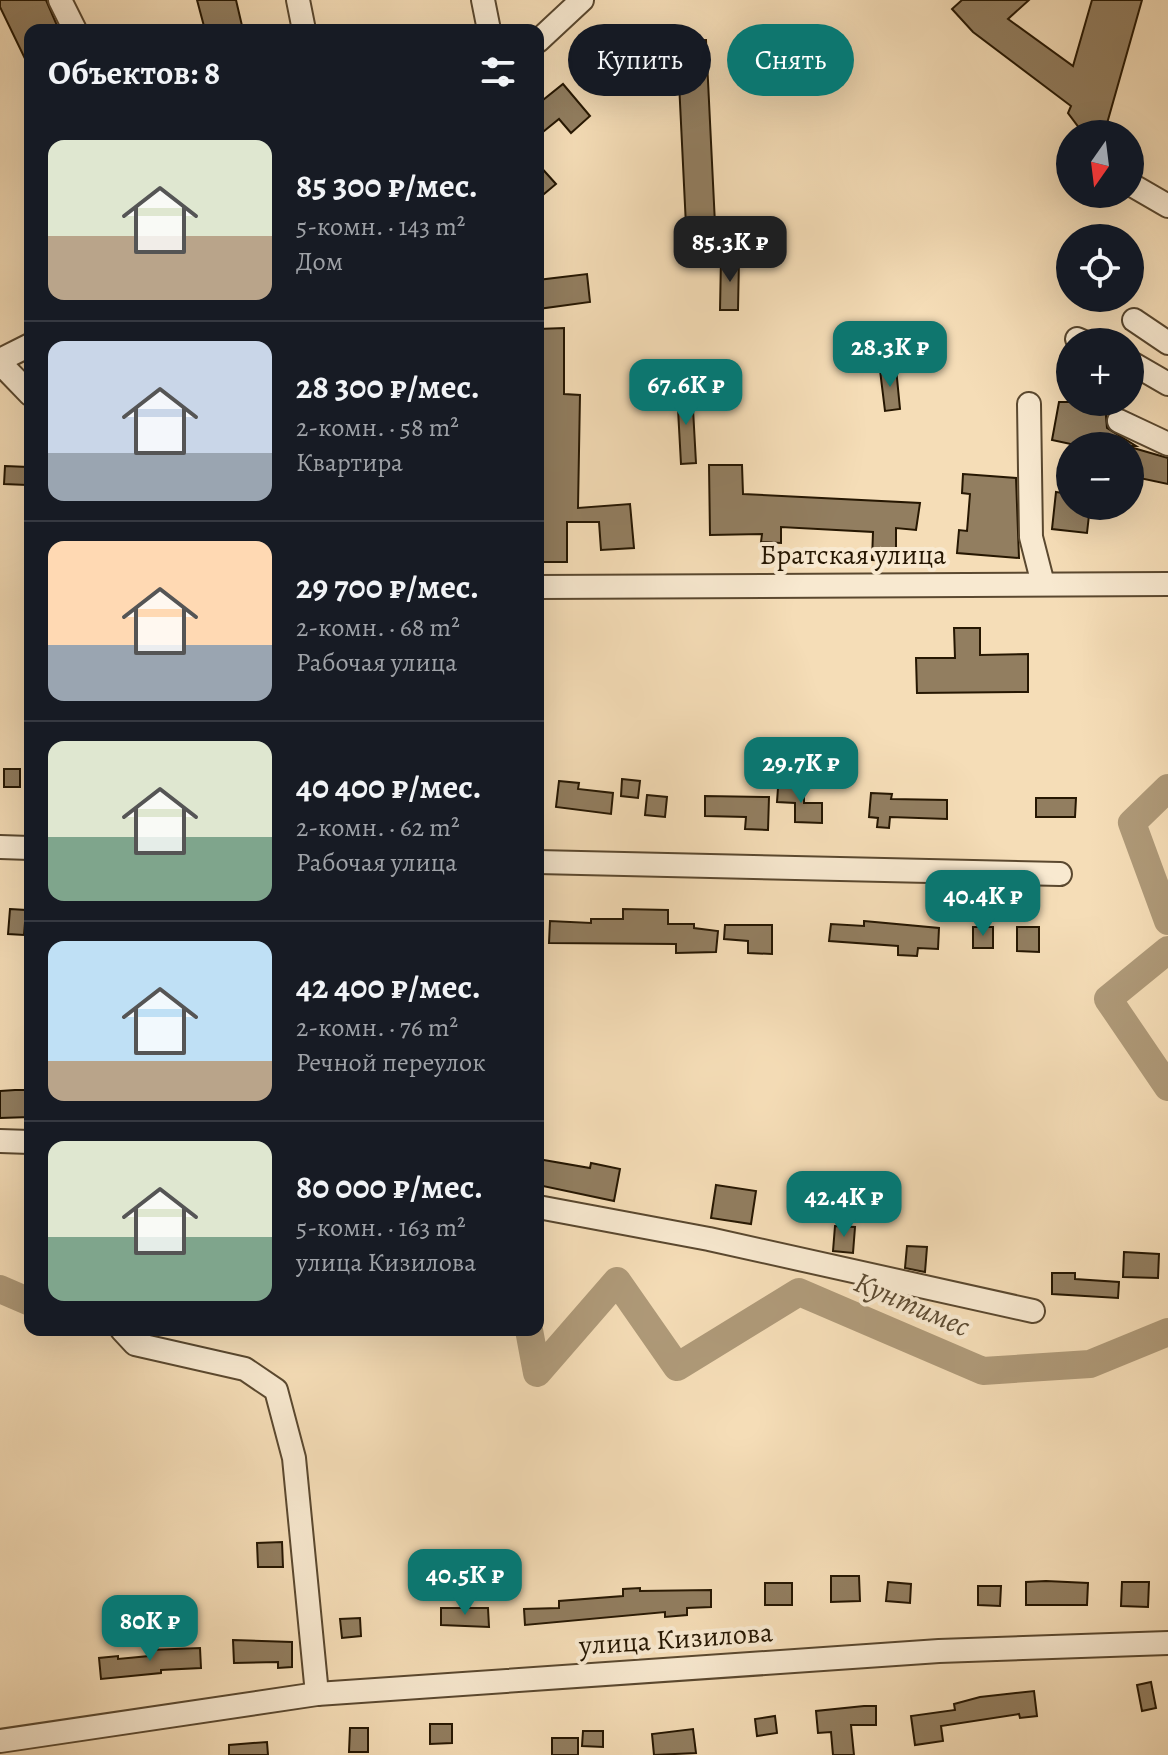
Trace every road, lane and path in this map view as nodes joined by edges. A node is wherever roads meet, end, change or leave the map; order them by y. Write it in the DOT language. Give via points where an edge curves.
graph roads {
  1 [pos="60,0"];
  2 [pos="298,0"];
  3 [pos="483,0"];
  4 [pos="582,0"];
  5 [pos="72,24"];
  6 [pos="303,24"];
  7 [pos="488,24"];
  8 [pos="544,35"];
  9 [pos="1144,192"];
  10 [pos="1168,206"];
  11 [pos="1134,320"];
  12 [pos="1168,343"];
  13 [pos="24,348"];
  14 [pos="0,361"];
  15 [pos="1144,370"];
  16 [pos="1168,384"];
  17 [pos="24,387"];
  18 [pos="1029,404"];
  19 [pos="1119,421"];
  20 [pos="1168,444"];
  21 [pos="1043,584"];
  22 [pos="1168,584"];
  23 [pos="544,587"];
  24 [pos="0,847"];
  25 [pos="24,848"];
  26 [pos="544,862"];
  27 [pos="1060,874"];
  28 [pos="0,1141"];
  29 [pos="24,1142"];
  30 [pos="544,1208"];
  31 [pos="1033,1311"];
  32 [pos="128,1336"];
  33 [pos="1168,1643"];
  34 [pos="317,1694"];
  35 [pos="0,1741"];
  1 -- 5 [label="street"];
  2 -- 6 [label="street"];
  3 -- 7 [label="street"];
  4 -- 8 [label="street"];
  9 -- 10 [label="street"];
  11 -- 12 [label="street"];
  13 -- 14 [label="street"];
  14 -- 17 [label="street"];
  15 -- 16 [label="street"];
  18 -- 21 [label="street" via="1031,537"];
  19 -- 20 [label="street"];
  21 -- 22 [label="street, Братская улица"];
  21 -- 23 [label="street, Братская улица"];
  24 -- 25 [label="street"];
  26 -- 27 [label="street"];
  28 -- 29 [label="street"];
  30 -- 31 [label="street"];
  32 -- 34 [label="street" via="135,1344 245,1369 276,1390 294,1458"];
  33 -- 34 [label="street, улица Кизилова" via="939,1651"];
  34 -- 35 [label="street, улица Кизилова"];
}
